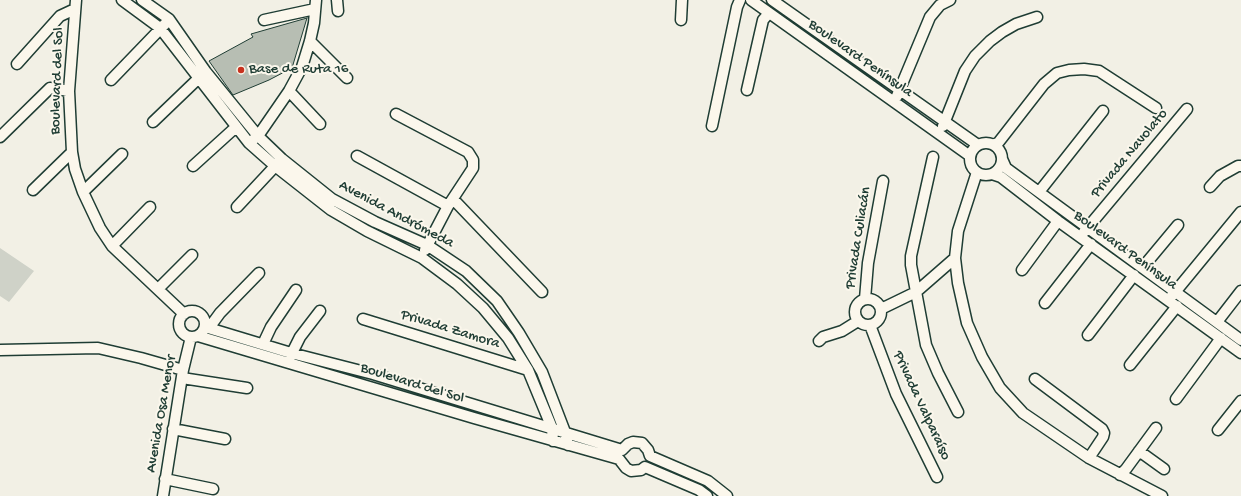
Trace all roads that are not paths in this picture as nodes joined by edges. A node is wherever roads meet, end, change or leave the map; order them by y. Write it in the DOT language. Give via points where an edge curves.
graph roads {
  1 [pos="122,0"];
  2 [pos="337,0"];
  3 [pos="682,0"];
  4 [pos="740,0"];
  5 [pos="751,0"];
  6 [pos="772,0"];
  7 [pos="950,0"];
  8 [pos="146,1"];
  9 [pos="316,4"];
  10 [pos="76,5"];
  11 [pos="338,11"];
  12 [pos="769,13"];
  13 [pos="1037,17"];
  14 [pos="169,19"];
  15 [pos="264,20"];
  16 [pos="681,20"];
  17 [pos="160,28"];
  18 [pos="310,41"];
  19 [pos="17,64"];
  20 [pos="202,74"];
  21 [pos="347,78"];
  22 [pos="111,80"];
  23 [pos="69,90"];
  24 [pos="747,90"];
  25 [pos="900,90"];
  26 [pos="289,91"];
  27 [pos="895,102"];
  28 [pos="1156,108"];
  29 [pos="1187,109"];
  30 [pos="1103,111"];
  31 [pos="396,114"];
  32 [pos="945,121"];
  33 [pos="153,122"];
  34 [pos="320,124"];
  35 [pos="712,126"];
  36 [pos="236,127"];
  37 [pos="940,134"];
  38 [pos="258,136"];
  39 [pos="0,138"];
  40 [pos="249,143"];
  41 [pos="994,144"];
  42 [pos="978,145"];
  43 [pos="72,152"];
  44 [pos="122,154"];
  45 [pos="357,156"];
  46 [pos="970,156"];
  47 [pos="933,157"];
  48 [pos="1002,159"];
  49 [pos="278,163"];
  50 [pos="194,166"];
  51 [pos="1241,166"];
  52 [pos="977,172"];
  53 [pos="992,174"];
  54 [pos="883,181"];
  55 [pos="1210,187"];
  56 [pos="33,190"];
  57 [pos="83,192"];
  58 [pos="1039,192"];
  59 [pos="450,203"];
  60 [pos="150,207"];
  61 [pos="237,207"];
  62 [pos="1241,212"];
  63 [pos="1058,221"];
  64 [pos="1178,225"];
  65 [pos="1087,227"];
  66 [pos="1080,237"];
  67 [pos="1091,244"];
  68 [pos="427,245"];
  69 [pos="112,246"];
  70 [pos="192,255"];
  71 [pos="422,258"];
  72 [pos="955,258"];
  73 [pos="1143,267"];
  74 [pos="1022,270"];
  75 [pos="259,273"];
  76 [pos="1134,275"];
  77 [pos="158,289"];
  78 [pos="296,290"];
  79 [pos="1241,291"];
  80 [pos="542,292"];
  81 [pos="916,292"];
  82 [pos="1172,296"];
  83 [pos="865,299"];
  84 [pos="1045,303"];
  85 [pos="1177,306"];
  86 [pos="881,310"];
  87 [pos="320,311"];
  88 [pos="184,314"];
  89 [pos="363,319"];
  90 [pos="858,321"];
  91 [pos="1217,322"];
  92 [pos="870,325"];
  93 [pos="207,328"];
  94 [pos="1088,335"];
  95 [pos="194,337"];
  96 [pos="1221,338"];
  97 [pos="1241,340"];
  98 [pos="819,341"];
  99 [pos="263,344"];
  100 [pos="0,350"];
  101 [pos="291,353"];
  102 [pos="1241,353"];
  103 [pos="288,363"];
  104 [pos="1130,365"];
  105 [pos="528,370"];
  106 [pos="183,374"];
  107 [pos="1035,379"];
  108 [pos="247,388"];
  109 [pos="1176,399"];
  110 [pos="1241,401"];
  111 [pos="958,412"];
  112 [pos="552,428"];
  113 [pos="1156,428"];
  114 [pos="174,429"];
  115 [pos="1218,430"];
  116 [pos="565,432"];
  117 [pos="225,438"];
  118 [pos="553,441"];
  119 [pos="568,445"];
  120 [pos="1139,451"];
  121 [pos="620,455"];
  122 [pos="1089,458"];
  123 [pos="1164,469"];
  124 [pos="1120,475"];
  125 [pos="937,477"];
  126 [pos="165,479"];
  127 [pos="213,490"];
  128 [pos="163,496"];
  129 [pos="707,496"];
  130 [pos="727,496"];
  131 [pos="1162,496"];
  1 -- 17 [label="street, Avenida Andrómeda"];
  2 -- 11 [label="street"];
  3 -- 16 [label="street"];
  4 -- 35 [label="street"];
  5 -- 12 [label="street, Boulevard Península"];
  6 -- 25 [label="street, Boulevard Península"];
  7 -- 25 [label="street" via="940,5 930,17"];
  8 -- 14 [label="street, Avenida Andrómeda"];
  9 -- 15 [label="street"];
  9 -- 18 [label="street"];
  10 -- 19 [label="street" via="60,16"];
  10 -- 23 [label="street, Boulevard del Sol"];
  12 -- 24 [label="street" via="763,20"];
  12 -- 27 [label="street, Boulevard Península"];
  13 -- 32 [label="street" via="1002,32 975,56 965,71"];
  14 -- 17 [label="street"];
  14 -- 20 [label="street, Avenida Andrómeda"];
  17 -- 20 [label="street, Avenida Andrómeda"];
  17 -- 22 [label="street"];
  18 -- 21 [label="street"];
  18 -- 26 [label="street" via="302,67"];
  20 -- 33 [label="street"];
  20 -- 36 [label="street, Avenida Andrómeda"];
  20 -- 38 [label="street, Avenida Andrómeda"];
  23 -- 39 [label="street" via="50,88"];
  23 -- 43 [label="street, Boulevard del Sol"];
  25 -- 27 [label="street"];
  25 -- 32 [label="street, Boulevard Península"];
  26 -- 34 [label="street"];
  26 -- 38 [label="street"];
  27 -- 37 [label="street, Boulevard Península"];
  28 -- 41 [label="street" via="1099,72 1069,70 1057,73 1044,84 998,143"];
  29 -- 65 [label="street, Privada Navolato"];
  30 -- 58 [label="street"];
  31 -- 59 [label="street" via="468,152 473,160 473,168"];
  32 -- 37 [label="street"];
  32 -- 42 [label="street, Boulevard Península"];
  36 -- 40 [label="street, Avenida Andrómeda"];
  36 -- 50 [label="street"];
  37 -- 46 [label="street, Boulevard Península"];
  38 -- 40 [label="street"];
  38 -- 49 [label="street, Avenida Andrómeda"];
  40 -- 49 [label="street, Avenida Andrómeda"];
  41 -- 42 [label="street"];
  41 -- 48 [label="street" via="1001,152"];
  42 -- 46 [label="street"];
  43 -- 56 [label="street"];
  43 -- 57 [label="street, Boulevard del Sol"];
  44 -- 57 [label="street"];
  45 -- 59 [label="street"];
  46 -- 52 [label="street" via="970,164"];
  47 -- 81 [label="street" via="911,256"];
  48 -- 53 [label="street" via="1000,168"];
  48 -- 58 [label="street, Boulevard Península" via="1006,168"];
  49 -- 61 [label="street"];
  49 -- 68 [label="street, Avenida Andrómeda" via="332,199"];
  49 -- 71 [label="street, Avenida Andrómeda" via="330,210"];
  51 -- 55 [label="street" via="1220,176"];
  52 -- 53 [label="street" via="981,175"];
  52 -- 72 [label="street" via="958,231"];
  53 -- 63 [label="street, Boulevard Península" via="1001,177"];
  54 -- 83 [label="street, Privada Culiacán" via="868,263"];
  57 -- 69 [label="street, Boulevard del Sol" via="100,228"];
  58 -- 65 [label="street, Boulevard Península"];
  59 -- 68 [label="street"];
  59 -- 80 [label="street"];
  60 -- 69 [label="street"];
  62 -- 82 [label="street"];
  63 -- 66 [label="street, Boulevard Península"];
  63 -- 74 [label="street"];
  64 -- 73 [label="street"];
  65 -- 66 [label="street, Privada Navolato"];
  65 -- 73 [label="street, Boulevard Península"];
  66 -- 67 [label="street, Boulevard Península"];
  67 -- 76 [label="street, Boulevard Península"];
  67 -- 84 [label="street"];
  68 -- 71 [label="street"];
  68 -- 116 [label="street, Avenida Andrómeda" via="466,271 497,301 542,372"];
  69 -- 77 [label="street, Boulevard del Sol"];
  70 -- 77 [label="street"];
  71 -- 105 [label="street, Avenida Andrómeda" via="457,284 483,308 508,338"];
  72 -- 81 [label="street"];
  72 -- 122 [label="street" via="967,324 1000,388 1023,413"];
  73 -- 82 [label="street, Boulevard Península"];
  75 -- 93 [label="street"];
  76 -- 82 [label="street, Boulevard Península"];
  76 -- 94 [label="street"];
  77 -- 88 [label="street, Boulevard del Sol"];
  78 -- 99 [label="street" via="270,327"];
  79 -- 91 [label="street"];
  81 -- 86 [label="street"];
  81 -- 111 [label="street" via="926,345"];
  82 -- 85 [label="street, Boulevard Península"];
  82 -- 91 [label="street, Boulevard Península"];
  83 -- 86 [label="street" via="877,302"];
  83 -- 90 [label="street" via="855,308"];
  85 -- 96 [label="street, Boulevard Península"];
  85 -- 104 [label="street"];
  86 -- 92 [label="street" via="877,321"];
  87 -- 101 [label="street"];
  88 -- 93 [label="street" via="198,313"];
  88 -- 95 [label="street" via="180,330 183,334"];
  89 -- 105 [label="street, Privada Zamora"];
  90 -- 92 [label="street"];
  90 -- 98 [label="street"];
  91 -- 97 [label="street, Boulevard Península"];
  92 -- 125 [label="street, Privada Valparaíso" via="896,394"];
  93 -- 95 [label="street"];
  93 -- 99 [label="street, Boulevard del Sol"];
  95 -- 103 [label="street, Boulevard del Sol"];
  95 -- 106 [label="street, Avenida Osa Menor"];
  96 -- 102 [label="street, Boulevard Península"];
  96 -- 109 [label="street"];
  99 -- 101 [label="street, Boulevard del Sol"];
  100 -- 106 [label="street" via="98,348 141,358"];
  101 -- 103 [label="street"];
  101 -- 112 [label="street, Boulevard del Sol" via="373,374"];
  103 -- 118 [label="street, Boulevard del Sol"];
  105 -- 112 [label="street, Avenida Andrómeda"];
  106 -- 108 [label="street"];
  106 -- 114 [label="street, Avenida Osa Menor"];
  107 -- 122 [label="street" via="1102,429 1103,437"];
  110 -- 115 [label="street"];
  112 -- 116 [label="street, Boulevard del Sol"];
  112 -- 118 [label="street, Avenida Andrómeda"];
  113 -- 120 [label="street"];
  114 -- 117 [label="street"];
  114 -- 126 [label="street, Avenida Osa Menor"];
  116 -- 119 [label="street, Avenida Andrómeda"];
  116 -- 121 [label="street, Boulevard del Sol"];
  118 -- 119 [label="street, Boulevard del Sol"];
  119 -- 121 [label="street, Boulevard del Sol"];
  120 -- 123 [label="street"];
  120 -- 124 [label="street"];
  121 -- 129 [label="street" via="626,468 631,471 645,467 699,490"];
  121 -- 130 [label="street" via="628,444 637,442 645,446 650,456 708,481"];
  122 -- 124 [label="street"];
  124 -- 131 [label="street"];
  126 -- 127 [label="street"];
  126 -- 128 [label="street, Avenida Osa Menor"];
}
